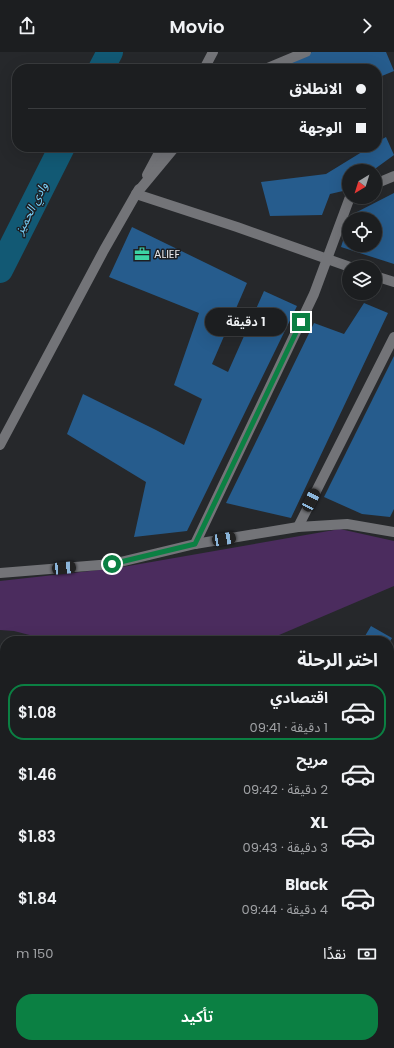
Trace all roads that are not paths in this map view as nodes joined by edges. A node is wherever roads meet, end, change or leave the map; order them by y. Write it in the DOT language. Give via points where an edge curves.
graph roads {
  1 [pos="213,52"];
  2 [pos="306,52"];
  3 [pos="207,64"];
  4 [pos="277,64"];
  5 [pos="159,152"];
  6 [pos="171,152"];
  7 [pos="394,176"];
  8 [pos="382,181"];
  9 [pos="136,194"];
  10 [pos="348,204"];
  11 [pos="328,259"];
  12 [pos="342,264"];
  13 [pos="382,278"];
  14 [pos="394,282"];
  15 [pos="394,337"];
  16 [pos="0,445"];
  17 [pos="298,527"];
  18 [pos="394,532"];
  19 [pos="195,544"];
  20 [pos="0,573"];
  1 -- 3 [label="street"];
  2 -- 4 [label="street"];
  5 -- 9 [label="street"];
  6 -- 9 [label="street"];
  7 -- 8 [label="street"];
  9 -- 11 [label="street"];
  9 -- 16 [label="street"];
  10 -- 11 [label="street"];
  11 -- 12 [label="street"];
  11 -- 19 [label="street" via="314,294"];
  13 -- 14 [label="street"];
  15 -- 17 [label="street"];
  17 -- 18 [label="street" via="347,524"];
  17 -- 19 [label="street"];
  19 -- 20 [label="street" via="112,564"];
}
